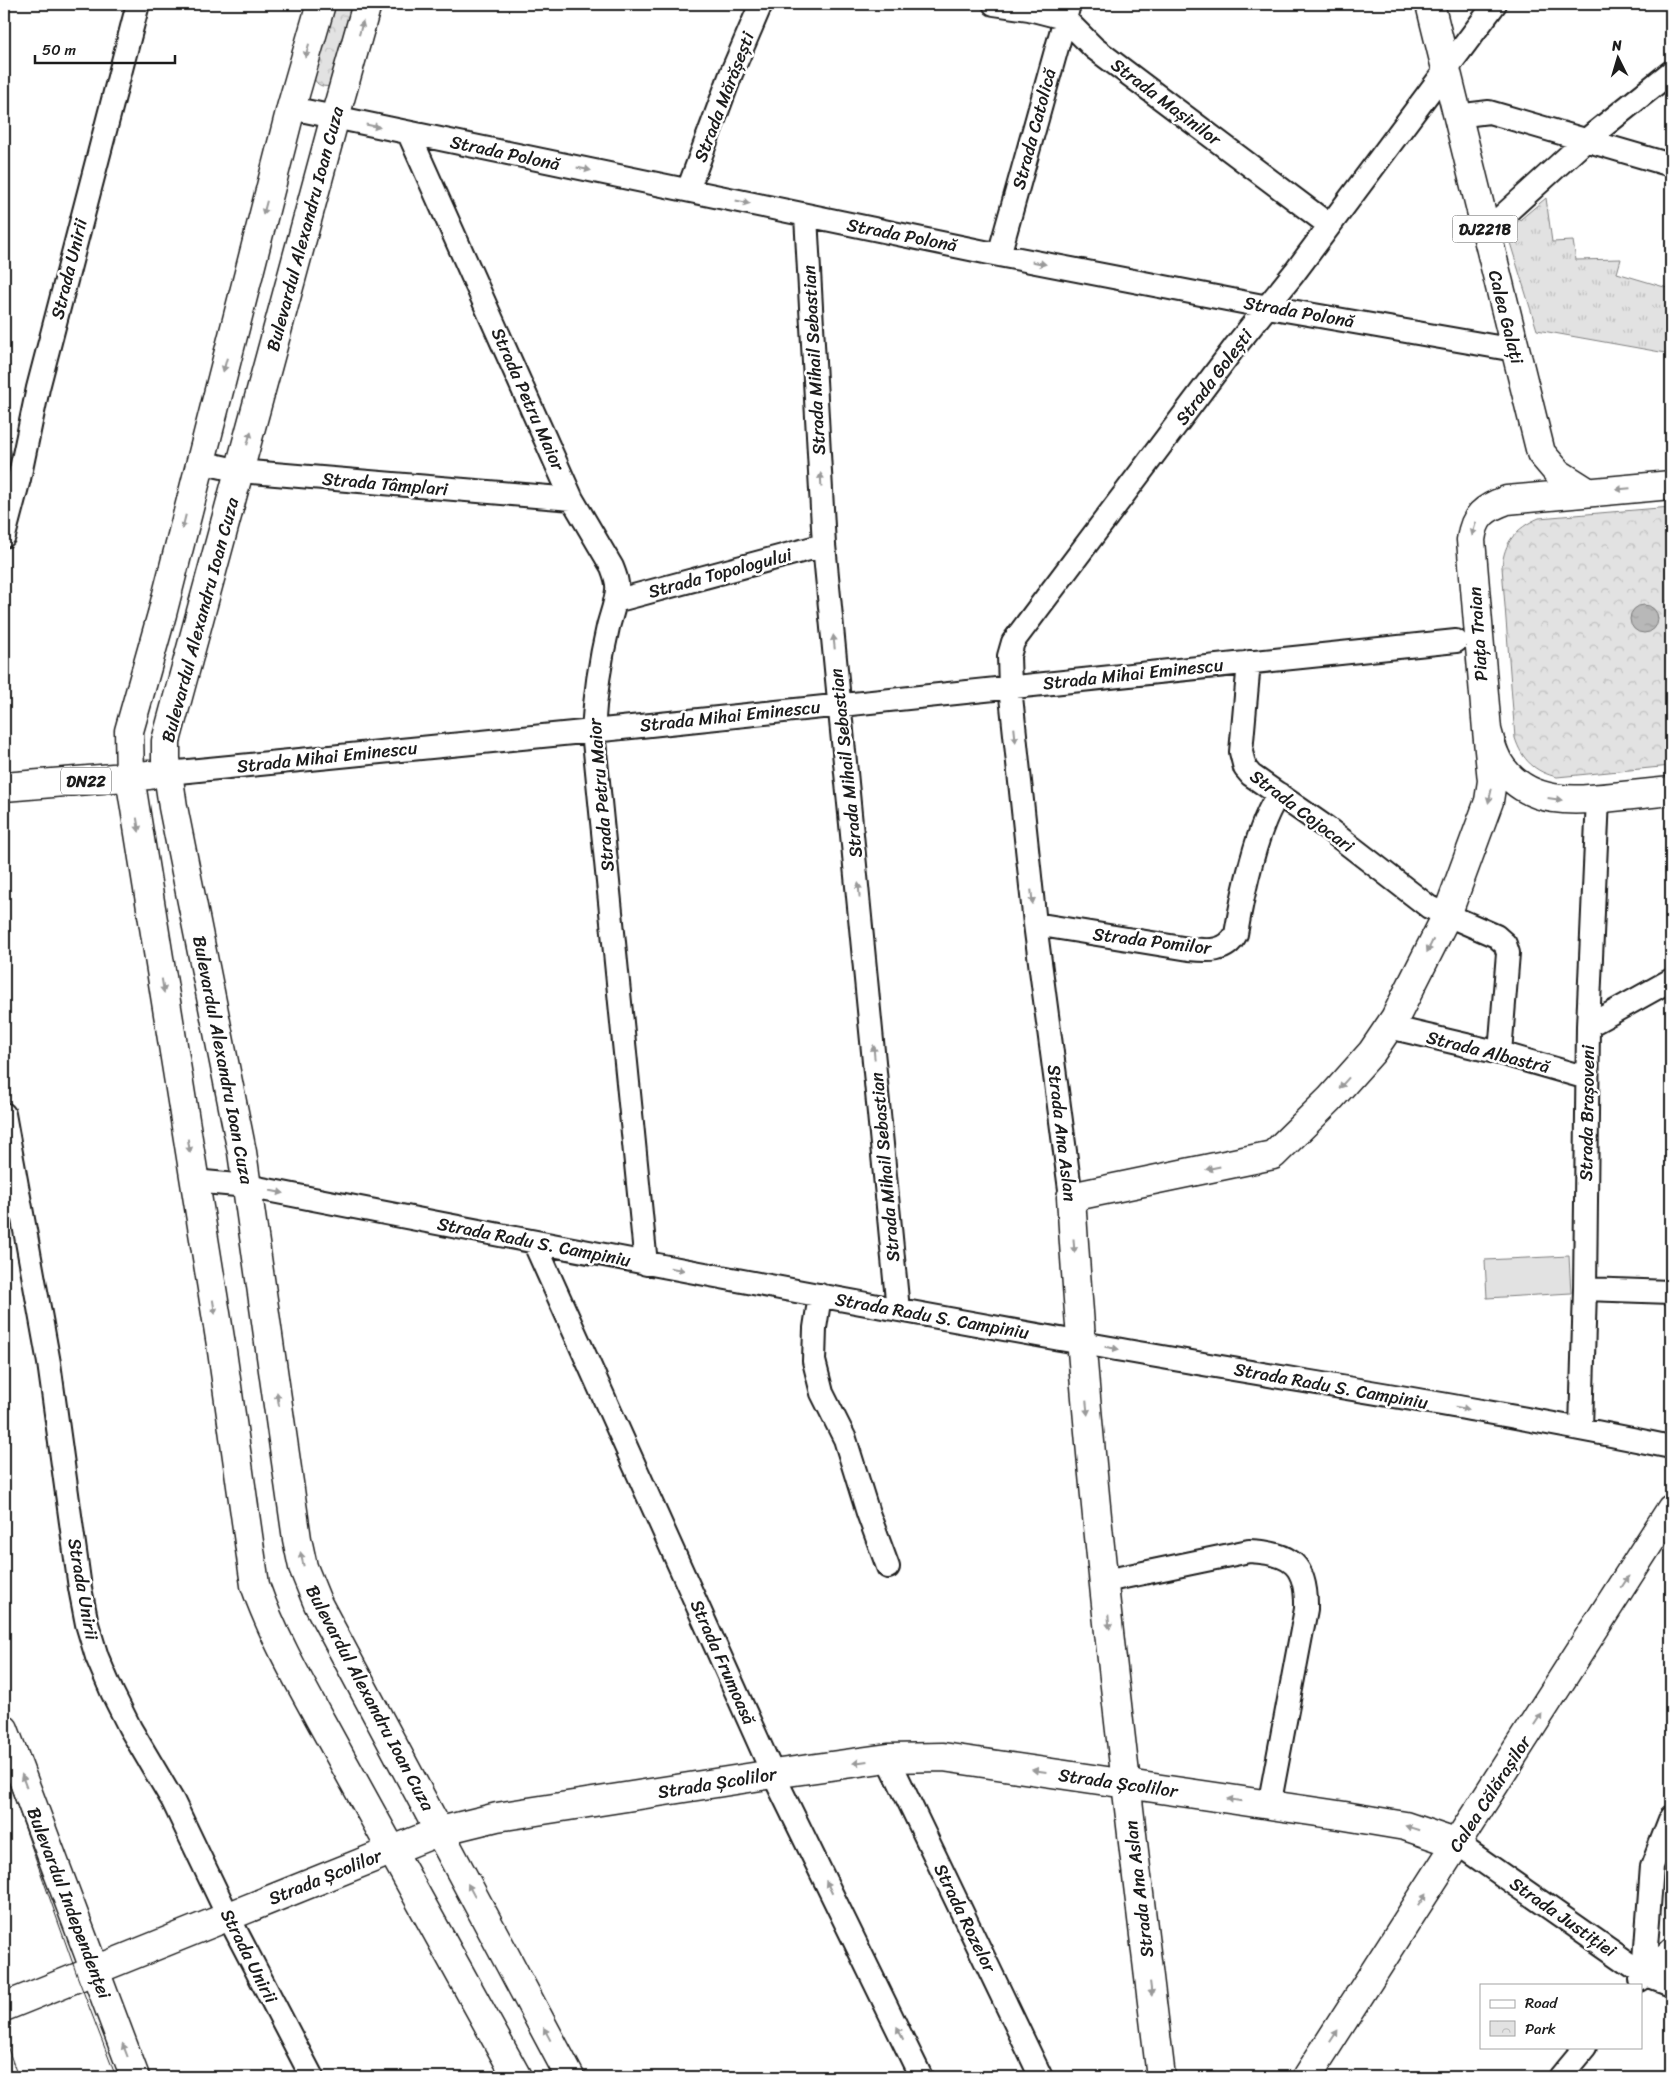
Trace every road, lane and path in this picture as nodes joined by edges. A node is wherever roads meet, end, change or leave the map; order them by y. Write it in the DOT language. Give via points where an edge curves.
graph roads {
  1 [pos="138,4"];
  2 [pos="320,4"];
  3 [pos="367,4"];
  4 [pos="761,4"];
  5 [pos="994,4"];
  6 [pos="1430,4"];
  7 [pos="1495,4"];
  8 [pos="1066,11"];
  9 [pos="1445,70"];
  10 [pos="1671,72"];
  11 [pos="291,108"];
  12 [pos="1456,116"];
  13 [pos="335,117"];
  14 [pos="409,134"];
  15 [pos="1585,141"];
  16 [pos="1671,165"];
  17 [pos="688,190"];
  18 [pos="806,216"];
  19 [pos="1329,225"];
  20 [pos="1485,232"];
  21 [pos="999,255"];
  22 [pos="1268,307"];
  23 [pos="1514,350"];
  24 [pos="1542,453"];
  25 [pos="200,462"];
  26 [pos="240,471"];
  27 [pos="1671,485"];
  28 [pos="1588,492"];
  29 [pos="572,499"];
  30 [pos="1507,500"];
  31 [pos="4,536"];
  32 [pos="824,545"];
  33 [pos="615,602"];
  34 [pos="1456,641"];
  35 [pos="1249,662"];
  36 [pos="1010,687"];
  37 [pos="840,704"];
  38 [pos="1487,730"];
  39 [pos="592,731"];
  40 [pos="168,773"];
  41 [pos="130,777"];
  42 [pos="4,787"];
  43 [pos="1671,791"];
  44 [pos="1279,794"];
  45 [pos="1598,798"];
  46 [pos="1447,915"];
  47 [pos="1035,924"];
  48 [pos="1671,980"];
  49 [pos="1588,1026"];
  50 [pos="1389,1027"];
  51 [pos="1500,1053"];
  52 [pos="1587,1078"];
  53 [pos="4,1114"];
  54 [pos="194,1181"];
  55 [pos="247,1186"];
  56 [pos="1071,1197"];
  57 [pos="534,1242"];
  58 [pos="646,1264"];
  59 [pos="1585,1289"];
  60 [pos="1671,1292"];
  61 [pos="820,1296"];
  62 [pos="898,1310"];
  63 [pos="1080,1343"];
  64 [pos="1580,1428"];
  65 [pos="1671,1447"];
  66 [pos="1671,1509"];
  67 [pos="888,1567"];
  68 [pos="1105,1581"];
  69 [pos="4,1728"];
  70 [pos="888,1758"];
  71 [pos="773,1774"];
  72 [pos="1126,1784"];
  73 [pos="1269,1806"];
  74 [pos="1671,1817"];
  75 [pos="440,1831"];
  76 [pos="1458,1844"];
  77 [pos="390,1850"];
  78 [pos="228,1916"];
  79 [pos="1671,1950"];
  80 [pos="94,1971"];
  81 [pos="1640,1980"];
  82 [pos="1671,1984"];
  83 [pos="4,2007"];
  84 [pos="1584,2048"];
  85 [pos="135,2077"];
  86 [pos="312,2077"];
  87 [pos="517,2077"];
  88 [pos="570,2077"];
  89 [pos="921,2077"];
  90 [pos="1041,2077"];
  91 [pos="1161,2077"];
  92 [pos="1307,2077"];
  93 [pos="1560,2077"];
  1 -- 31 [label="street, Strada Unirii" via="38,388"];
  2 -- 11 [label="main road, one-way"];
  13 -- 3 [label="main road, Bulevardul Alexandru Ioan Cuza, one-way"];
  4 -- 17 [label="street, Strada Mărășești"];
  5 -- 8 [label="street"];
  6 -- 9 [label="main road, Calea Galați / DJ221B"];
  7 -- 9 [label="street, Strada Golești"];
  8 -- 19 [label="street, Strada Mașinilor" via="1094,48"];
  8 -- 21 [label="street, Strada Catolică"];
  9 -- 12 [label="main road, Calea Galați / DJ221B"];
  9 -- 19 [label="street, Strada Golești"];
  10 -- 15 [label="street"];
  11 -- 13 [label="street, Strada Polonă"];
  11 -- 25 [label="main road, one-way"];
  12 -- 15 [label="street" via="1489,112"];
  12 -- 20 [label="main road, Calea Galați / DJ221B"];
  13 -- 14 [label="street, Strada Polonă, one-way"];
  26 -- 13 [label="main road, Bulevardul Alexandru Ioan Cuza, one-way"];
  14 -- 17 [label="street, Strada Polonă, one-way"];
  14 -- 29 [label="street, Strada Petru Maior"];
  15 -- 16 [label="street"];
  15 -- 20 [label="street"];
  17 -- 18 [label="street, Strada Polonă, one-way"];
  18 -- 21 [label="street, Strada Polonă"];
  32 -- 18 [label="street, Strada Mihail Sebastian, one-way"];
  19 -- 22 [label="street, Strada Golești"];
  20 -- 23 [label="main road, Calea Galați / DJ221B"];
  21 -- 22 [label="street, Strada Polonă, one-way"];
  22 -- 23 [label="street, Strada Polonă"];
  22 -- 36 [label="street, Strada Golești" via="1014,642 1009,656"];
  23 -- 24 [label="main road, Calea Galați / DJ221B"];
  24 -- 28 [label="main road, Calea Galați / DJ221B" via="1558,473"];
  24 -- 30 [label="main road" via="1534,477"];
  25 -- 26 [label="street, Strada Tâmplari"];
  25 -- 41 [label="main road, one-way" via="129,731"];
  26 -- 29 [label="street, Strada Tâmplari"];
  26 -- 40 [label="main road, Bulevardul Alexandru Ioan Cuza" via="166,741"];
  27 -- 28 [label="main road, Piața Traian, one-way"];
  28 -- 30 [label="main road, Piața Traian"];
  29 -- 33 [label="street, Strada Petru Maior" via="612,567 617,584"];
  30 -- 38 [label="main road, Piața Traian, one-way" via="1493,505 1478,518 1471,540"];
  32 -- 33 [label="street, Strada Topologului"];
  37 -- 32 [label="street, Strada Mihail Sebastian, one-way"];
  33 -- 39 [label="street, Strada Petru Maior" via="594,700"];
  34 -- 35 [label="street, Strada Mihai Eminescu / DN22"];
  35 -- 36 [label="street, Strada Mihai Eminescu / DN22"];
  35 -- 44 [label="street, Strada Cojocari" via="1242,761 1251,775"];
  36 -- 37 [label="street, Strada Mihai Eminescu / DN22"];
  36 -- 47 [label="street, Strada Ana Aslan, one-way"];
  37 -- 39 [label="street, Strada Mihai Eminescu / DN22"];
  62 -- 37 [label="street, Strada Mihail Sebastian, one-way"];
  38 -- 45 [label="main road, Piața Traian, one-way" via="1502,768 1523,788 1562,800"];
  38 -- 46 [label="main road, one-way" via="1492,794"];
  39 -- 40 [label="street, Strada Mihai Eminescu / DN22"];
  39 -- 58 [label="street, Strada Petru Maior"];
  40 -- 41 [label="main road, Strada Mihai Eminescu / DN22"];
  40 -- 55 [label="main road, Bulevardul Alexandru Ioan Cuza"];
  41 -- 42 [label="main road, Strada Mihai Eminescu / DN22"];
  41 -- 54 [label="main road, one-way"];
  43 -- 45 [label="main road, Piața Traian"];
  44 -- 46 [label="street, Strada Cojocari" via="1423,903"];
  44 -- 47 [label="street, Strada Pomilor" via="1256,849 1236,934 1225,947 1210,951 1189,949"];
  45 -- 49 [label="street, Strada Brașoveni"];
  46 -- 50 [label="main road, one-way"];
  46 -- 51 [label="street, Strada Cojocari" via="1496,936 1507,949"];
  47 -- 56 [label="street, Strada Ana Aslan"];
  48 -- 49 [label="street"];
  49 -- 52 [label="street, Strada Brașoveni"];
  50 -- 51 [label="street, Strada Albastră"];
  50 -- 56 [label="main road, one-way" via="1372,1052 1330,1099 1273,1155"];
  51 -- 52 [label="street, Strada Albastră"];
  52 -- 59 [label="street, Strada Brașoveni"];
  53 -- 78 [label="street, Strada Unirii" via="48,1363 87,1624 112,1692 173,1801"];
  54 -- 55 [label="street, Strada Radu S. Campiniu"];
  54 -- 77 [label="main road, one-way" via="255,1585 268,1620"];
  55 -- 57 [label="street, Strada Radu S. Campiniu, one-way"];
  75 -- 55 [label="main road, Bulevardul Alexandru Ioan Cuza, one-way" via="318,1604 303,1566"];
  56 -- 63 [label="main road, Strada Ana Aslan, one-way"];
  57 -- 58 [label="street, Strada Radu S. Campiniu"];
  57 -- 71 [label="street, Strada Frumoasă"];
  58 -- 61 [label="street, Strada Radu S. Campiniu, one-way"];
  59 -- 60 [label="street"];
  59 -- 64 [label="street, Strada Brașoveni"];
  61 -- 62 [label="street, Strada Radu S. Campiniu"];
  61 -- 67 [label="street" via="814,1362 822,1393 844,1439"];
  62 -- 63 [label="street, Strada Radu S. Campiniu"];
  63 -- 64 [label="street, Strada Radu S. Campiniu, one-way"];
  63 -- 68 [label="main road, Strada Ana Aslan, one-way"];
  64 -- 65 [label="street, Strada Radu S. Campiniu"];
  76 -- 66 [label="main road, Calea Călărașilor, one-way"];
  68 -- 72 [label="main road, Strada Ana Aslan, one-way"];
  68 -- 73 [label="street" via="1249,1550 1288,1559 1300,1570 1306,1589 1306,1609"];
  80 -- 69 [label="main road, Bulevardul Independenței, one-way"];
  70 -- 71 [label="main road, Strada Școlilor, one-way"];
  72 -- 70 [label="main road, Strada Școlilor, one-way" via="943,1757"];
  70 -- 90 [label="street, Strada Rozelor"];
  71 -- 75 [label="main road, Strada Școlilor" via="497,1817"];
  89 -- 71 [label="street, Strada Frumoasă, one-way"];
  73 -- 72 [label="main road, Strada Școlilor, one-way"];
  72 -- 91 [label="main road, Strada Ana Aslan, one-way"];
  76 -- 73 [label="main road, Strada Școlilor, one-way" via="1388,1822"];
  74 -- 81 [label="street" via="1652,1866"];
  75 -- 77 [label="main road, Strada Școlilor"];
  88 -- 75 [label="main road, Bulevardul Alexandru Ioan Cuza, one-way"];
  76 -- 81 [label="street, Strada Justiției"];
  92 -- 76 [label="main road, Calea Călărașilor, one-way"];
  77 -- 78 [label="main road, Strada Școlilor"];
  77 -- 87 [label="main road"];
  78 -- 80 [label="main road, Strada Școlilor"];
  78 -- 86 [label="street, Strada Unirii"];
  79 -- 81 [label="street"];
  80 -- 83 [label="main road, Strada Școlilor"];
  85 -- 80 [label="main road, Bulevardul Independenței, one-way"];
  81 -- 82 [label="street, Strada Justiției"];
  84 -- 93 [label="street"];
}
